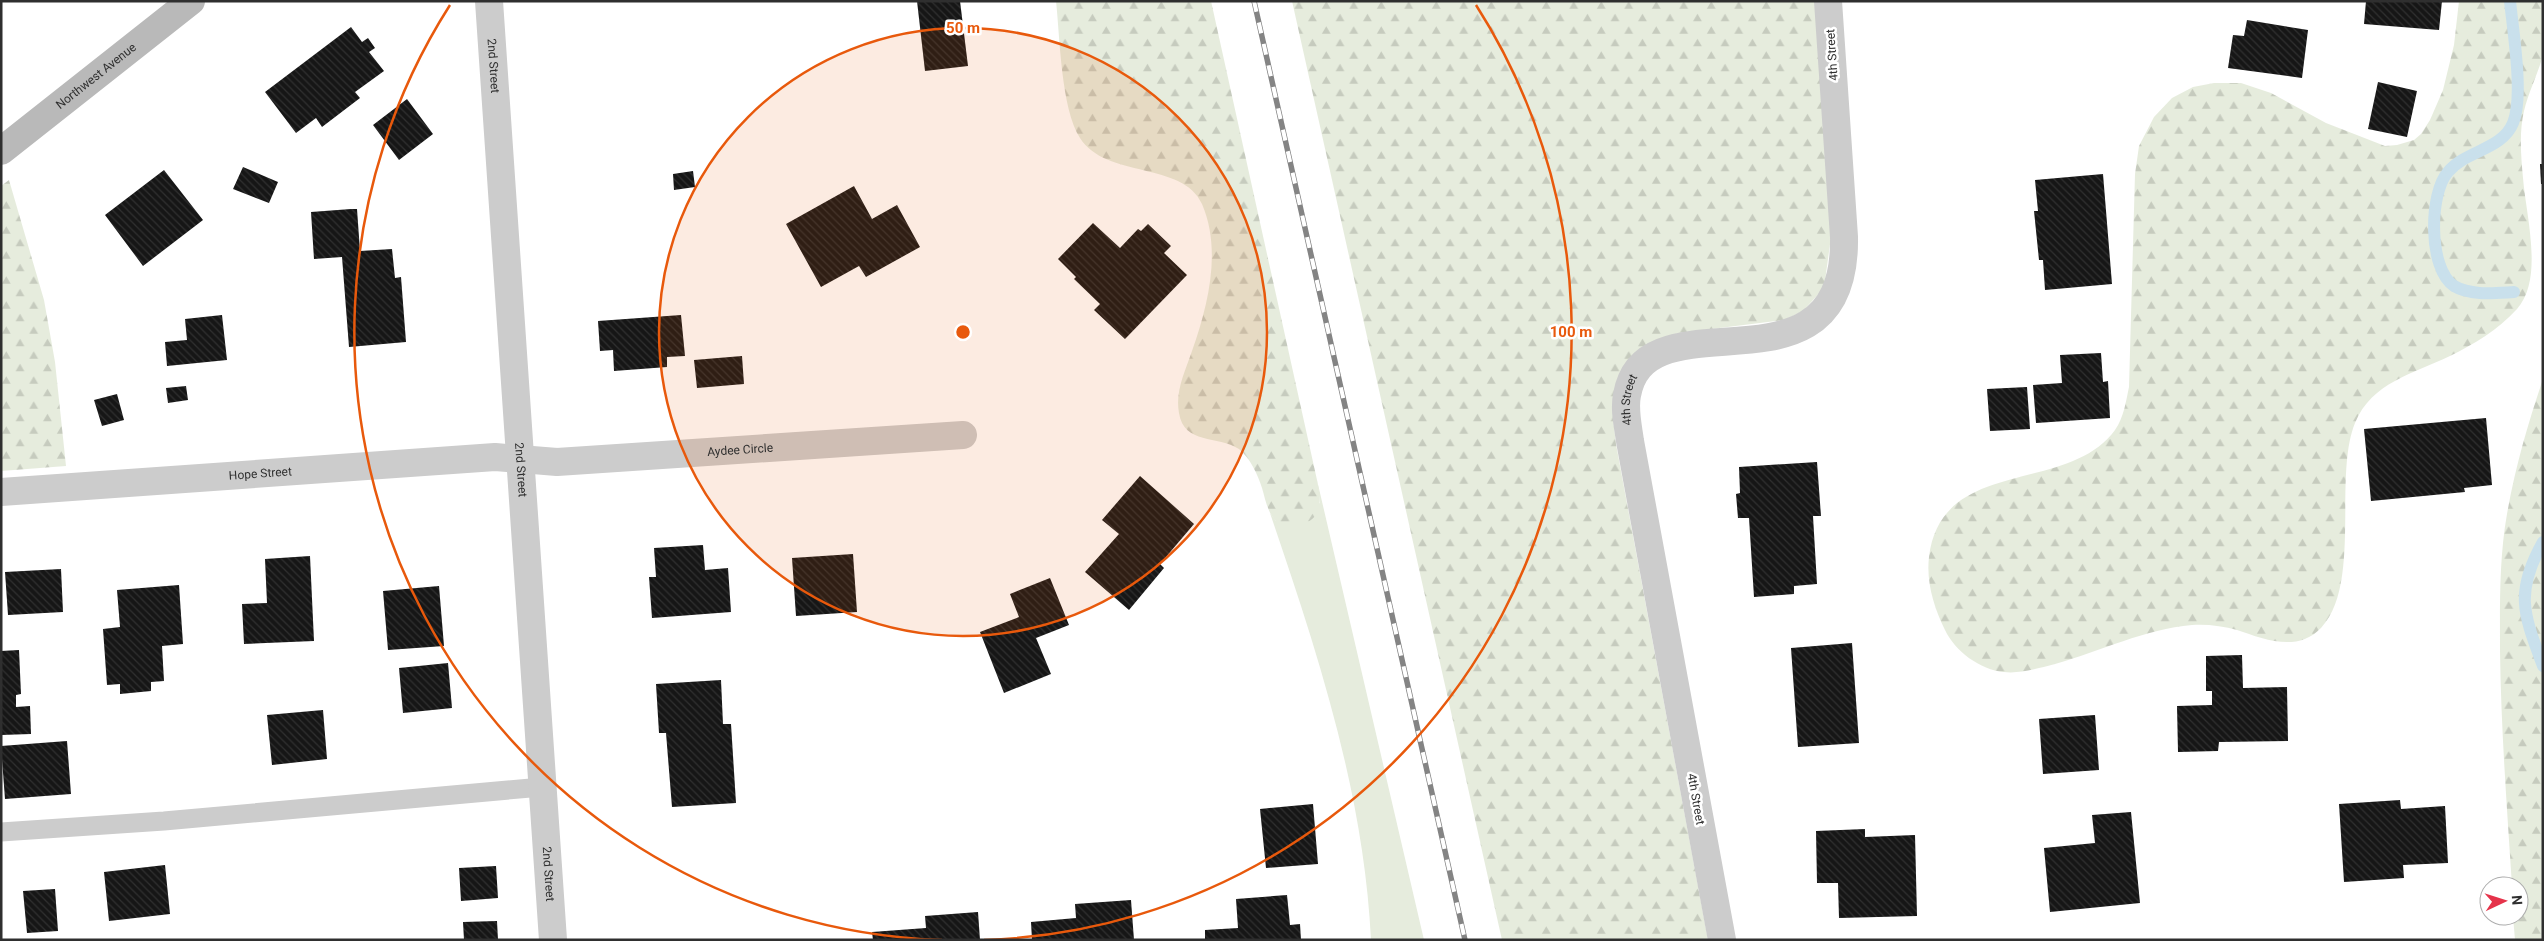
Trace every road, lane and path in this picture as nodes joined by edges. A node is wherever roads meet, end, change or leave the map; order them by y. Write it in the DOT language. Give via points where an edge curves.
graph roads {
  1 [pos="191,1"];
  2 [pos="489,1"];
  3 [pos="1828,1"];
  4 [pos="1,151"];
  5 [pos="963,436"];
  6 [pos="519,459"];
  7 [pos="1,492"];
  8 [pos="542,787"];
  9 [pos="1,832"];
  10 [pos="552,940"];
  11 [pos="1722,940"];
  1 -- 4 [label="street, Northwest Avenue"];
  2 -- 6 [label="street, 2nd Street"];
  3 -- 11 [label="street, 4th Street" via="1844,237 1842,274 1834,296 1812,321 1791,332 1679,347 1652,356 1638,369 1627,396 1630,441"];
  5 -- 6 [label="street, Aydee Circle" via="557,462"];
  6 -- 7 [label="street, Hope Street" via="495,457"];
  6 -- 8 [label="street, 2nd Street"];
  8 -- 9 [label="lane" via="183,820"];
  8 -- 10 [label="street, 2nd Street"];
}
